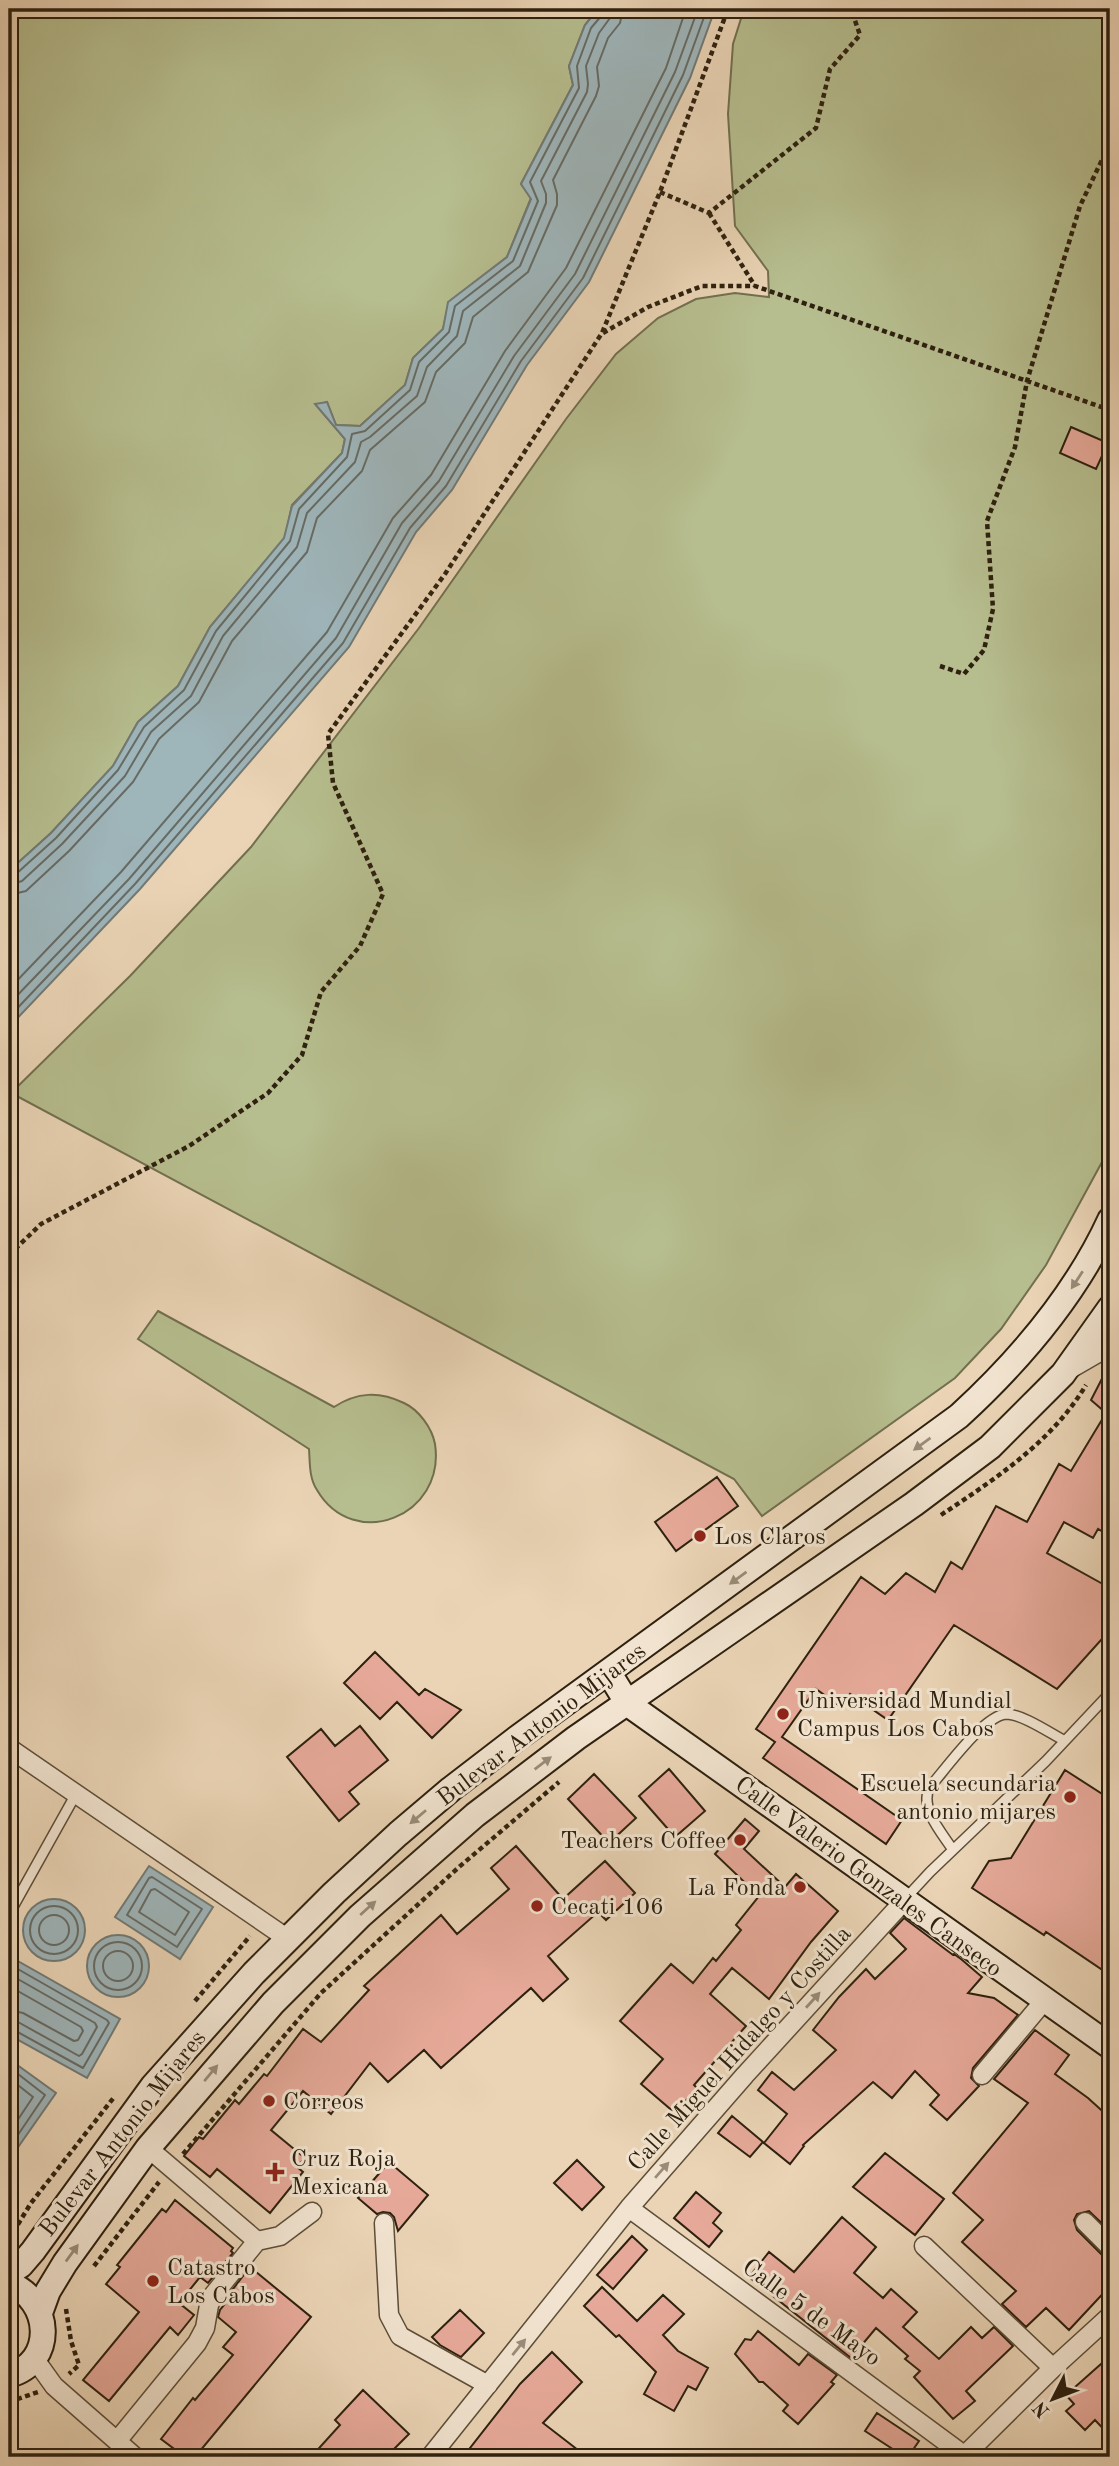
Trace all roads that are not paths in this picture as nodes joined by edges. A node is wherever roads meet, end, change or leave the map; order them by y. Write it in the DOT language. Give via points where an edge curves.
graph roads {
  1 [pos="1110,1220"];
  2 [pos="1110,1308"];
  3 [pos="1110,1346"];
  4 [pos="1063,1374"];
  5 [pos="609,1673"];
  6 [pos="1110,1693"];
  7 [pos="628,1704"];
  8 [pos="1065,1741"];
  9 [pos="9,1748"];
  10 [pos="76,1794"];
  11 [pos="953,1850"];
  12 [pos="904,1901"];
  13 [pos="9,1914"];
  14 [pos="288,1939"];
  15 [pos="1044,2001"];
  16 [pos="1110,2046"];
  17 [pos="982,2075"];
  18 [pos="153,2085"];
  19 [pos="181,2109"];
  20 [pos="148,2148"];
  21 [pos="629,2208"];
  22 [pos="312,2212"];
  23 [pos="1085,2222"];
  24 [pos="384,2223"];
  25 [pos="257,2241"];
  26 [pos="924,2246"];
  27 [pos="1110,2247"];
  28 [pos="9,2273"];
  29 [pos="9,2284"];
  30 [pos="40,2313"];
  31 [pos="1110,2316"];
  32 [pos="34,2358"];
  33 [pos="1053,2368"];
  34 [pos="9,2375"];
  35 [pos="488,2385"];
  36 [pos="117,2441"];
  37 [pos="964,2456"];
  38 [pos="135,2457"];
  39 [pos="430,2457"];
  1 -- 5 [label="main road, Bulevar Antonio Mijares, one-way" via="1055,1313 967,1408"];
  2 -- 4 [label="main road, Bulevar Antonio Mijares"];
  3 -- 4 [label="street"];
  4 -- 7 [label="main road, Bulevar Antonio Mijares" via="967,1465"];
  5 -- 7 [label="main road"];
  5 -- 14 [label="main road, Bulevar Antonio Mijares, one-way" via="451,1788"];
  6 -- 8 [label="lane, Calle Miguel Hidalgo y Costilla"];
  7 -- 12 [label="main road, Calle Valerio Gonzales Canseco"];
  19 -- 7 [label="main road, Bulevar Antonio Mijares, one-way" via="315,1958 414,1866 576,1738"];
  8 -- 11 [label="lane, Calle Miguel Hidalgo y Costilla"];
  8 -- 11 [label="lane" via="1008,1714 987,1722 925,1797"];
  9 -- 10 [label="street"];
  10 -- 13 [label="lane"];
  10 -- 14 [label="street"];
  11 -- 12 [label="lane, Calle Miguel Hidalgo y Costilla"];
  12 -- 15 [label="main road, Calle Valerio Gonzales Canseco"];
  21 -- 12 [label="street, Calle Miguel Hidalgo y Costilla, one-way"];
  14 -- 18 [label="main road, Bulevar Antonio Mijares"];
  15 -- 16 [label="main road, Calle Valerio Gonzales Canseco"];
  15 -- 17 [label="street"];
  18 -- 19 [label="main road"];
  18 -- 28 [label="main road, Bulevar Antonio Mijares" via="33,2251"];
  19 -- 20 [label="main road, Bulevar Antonio Mijares"];
  20 -- 25 [label="street"];
  30 -- 20 [label="main road, Bulevar Antonio Mijares, one-way" via="65,2263"];
  35 -- 21 [label="street, Calle Miguel Hidalgo y Costilla, one-way"];
  21 -- 37 [label="street, Calle 5 de Mayo"];
  22 -- 25 [label="street" via="280,2236"];
  23 -- 27 [label="street"];
  24 -- 35 [label="street" via="389,2315 400,2336"];
  25 -- 36 [label="street" via="214,2294 197,2343"];
  26 -- 33 [label="street"];
  29 -- 30 [label="main road" via="27,2294"];
  30 -- 32 [label="main road" via="43,2337"];
  31 -- 33 [label="street"];
  32 -- 34 [label="main road"];
  32 -- 36 [label="street" via="54,2386"];
  33 -- 37 [label="street"];
  35 -- 39 [label="street, Calle Miguel Hidalgo y Costilla"];
  36 -- 38 [label="street"];
}
